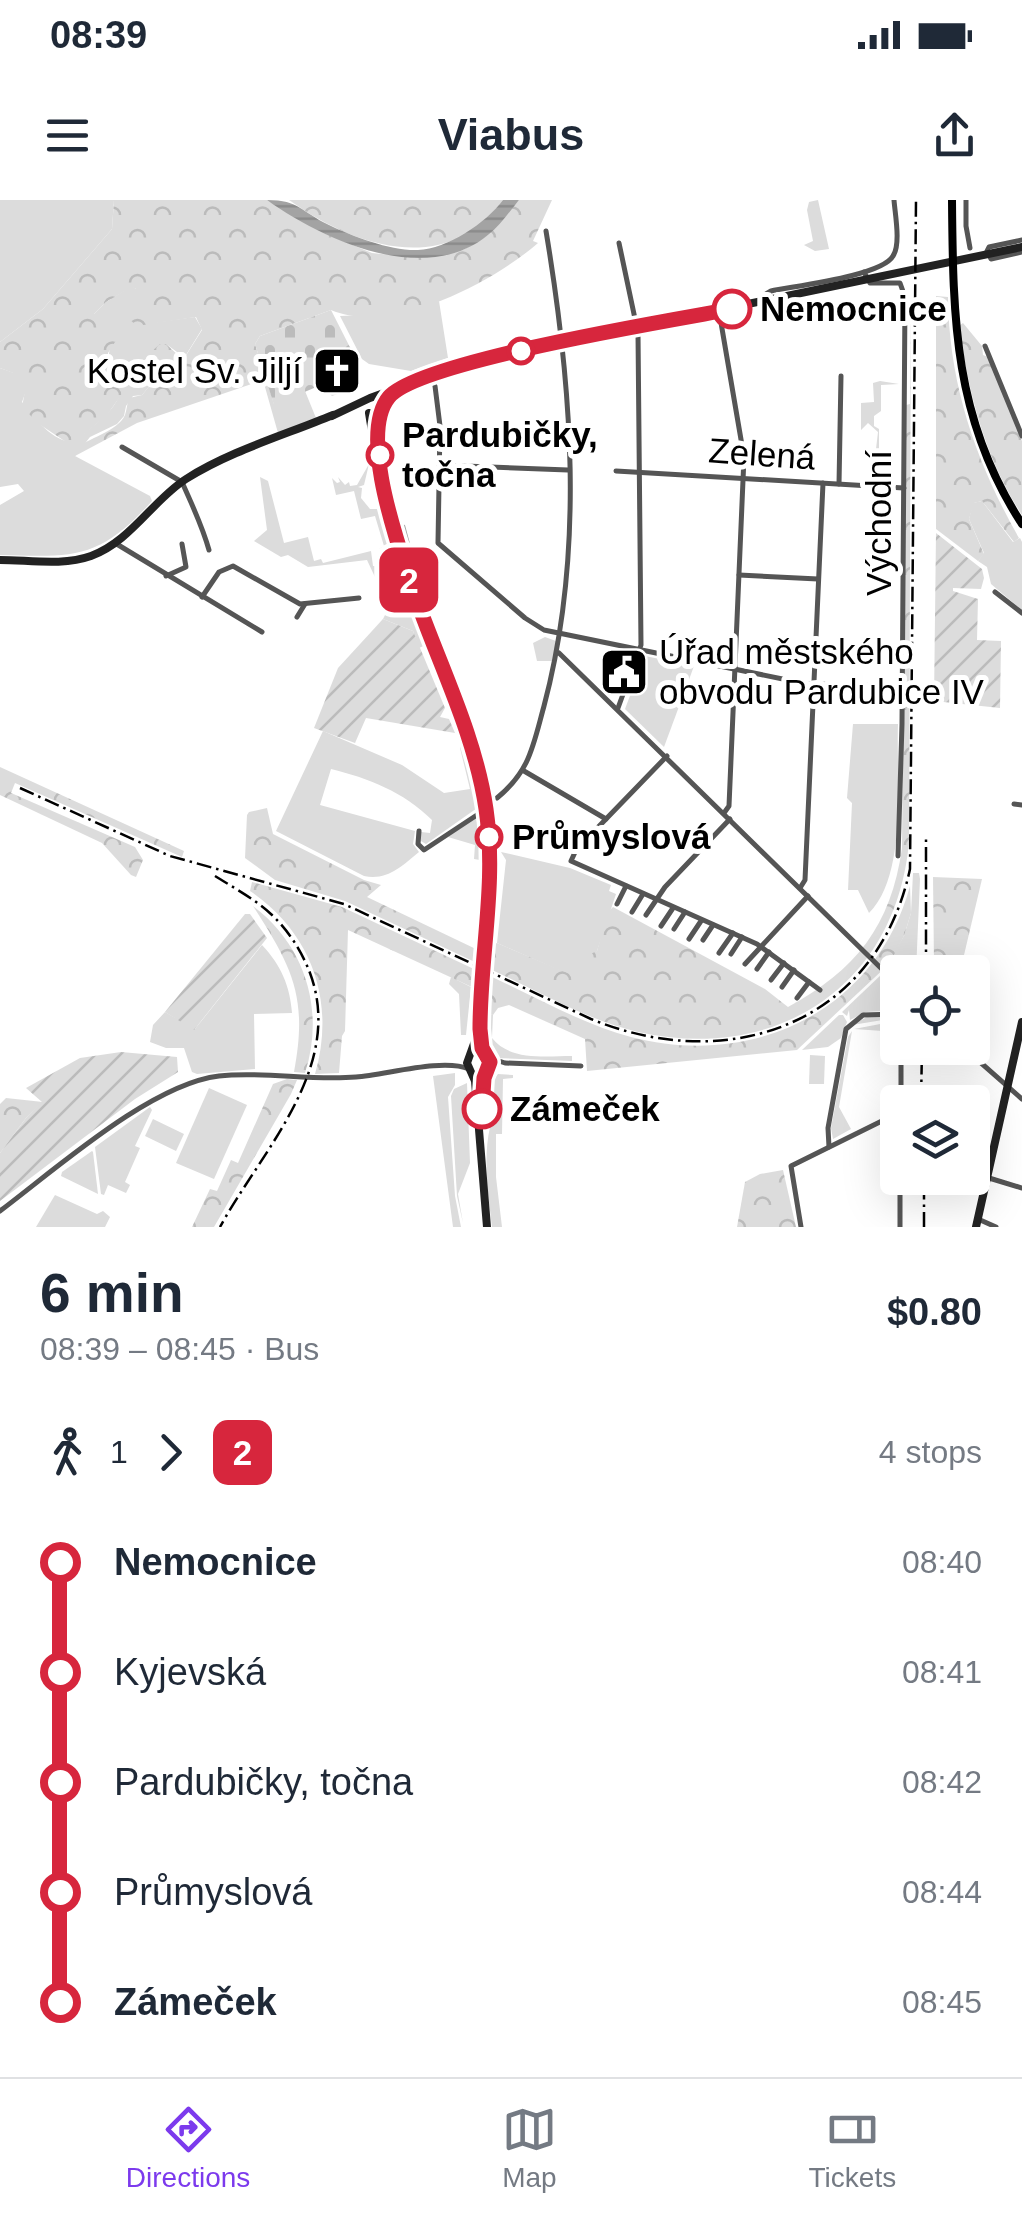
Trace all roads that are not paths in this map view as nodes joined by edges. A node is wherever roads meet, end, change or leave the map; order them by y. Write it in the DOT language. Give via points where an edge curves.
graph roads {
  1 [pos="894,200"];
  2 [pos="952,200"];
  3 [pos="966,200"];
  4 [pos="546,231"];
  5 [pos="619,242"];
  6 [pos="1022,246"];
  7 [pos="970,248"];
  8 [pos="864,272"];
  9 [pos="781,294"];
  10 [pos="718,311"];
  11 [pos="637,328"];
  12 [pos="564,342"];
  13 [pos="985,346"];
  14 [pos="841,376"];
  15 [pos="401,386"];
  16 [pos="434,386"];
  17 [pos="371,398"];
  18 [pos="381,410"];
  19 [pos="368,412"];
  20 [pos="332,416"];
  21 [pos="1020,417"];
  22 [pos="1022,436"];
  23 [pos="122,447"];
  24 [pos="439,465"];
  25 [pos="568,470"];
  26 [pos="616,471"];
  27 [pos="638,471"];
  28 [pos="744,478"];
  29 [pos="182,482"];
  30 [pos="822,483"];
  31 [pos="839,484"];
  32 [pos="904,488"];
  33 [pos="388,504"];
  34 [pos="1022,524"];
  35 [pos="115,542"];
  36 [pos="182,544"];
  37 [pos="209,550"];
  38 [pos="0,560"];
  39 [pos="740,575"];
  40 [pos="166,576"];
  41 [pos="818,578"];
  42 [pos="995,592"];
  43 [pos="202,597"];
  44 [pos="359,598"];
  45 [pos="305,604"];
  46 [pos="1022,612"];
  47 [pos="297,617"];
  48 [pos="262,632"];
  49 [pos="562,634"];
  50 [pos="641,650"];
  51 [pos="558,652"];
  52 [pos="735,670"];
  53 [pos="814,684"];
  54 [pos="902,685"];
  55 [pos="618,708"];
  56 [pos="666,756"];
  57 [pos="524,771"];
  58 [pos="496,798"];
  59 [pos="1014,804"];
  60 [pos="1022,804"];
  61 [pos="486,809"];
  62 [pos="724,813"];
  63 [pos="606,819"];
  64 [pos="730,819"];
  65 [pos="419,831"];
  66 [pos="898,856"];
  67 [pos="626,886"];
  68 [pos="800,888"];
  69 [pos="643,894"];
  70 [pos="808,896"];
  71 [pos="656,900"];
  72 [pos="617,904"];
  73 [pos="674,907"];
  74 [pos="632,912"];
  75 [pos="685,912"];
  76 [pos="646,915"];
  77 [pos="702,920"];
  78 [pos="713,924"];
  79 [pos="661,926"];
  80 [pos="674,929"];
  81 [pos="733,933"];
  82 [pos="742,937"];
  83 [pos="689,939"];
  84 [pos="703,940"];
  85 [pos="760,946"];
  86 [pos="719,952"];
  87 [pos="769,952"];
  88 [pos="731,954"];
  89 [pos="784,963"];
  90 [pos="746,964"];
  91 [pos="880,967"];
  92 [pos="757,969"];
  93 [pos="794,970"];
  94 [pos="772,980"];
  95 [pos="809,982"];
  96 [pos="782,988"];
  97 [pos="820,990"];
  98 [pos="482,992"];
  99 [pos="797,998"];
  100 [pos="880,1015"];
  101 [pos="1022,1022"];
  102 [pos="472,1054"];
  103 [pos="486,1054"];
  104 [pos="521,1065"];
  105 [pos="982,1065"];
  106 [pos="581,1066"];
  107 [pos="416,1070"];
  108 [pos="470,1070"];
  109 [pos="487,1070"];
  110 [pos="1006,1088"];
  111 [pos="1022,1099"];
  112 [pos="880,1121"];
  113 [pos="829,1146"];
  114 [pos="480,1150"];
  115 [pos="990,1160"];
  116 [pos="990,1179"];
  117 [pos="1022,1188"];
  118 [pos="900,1195"];
  119 [pos="983,1195"];
  120 [pos="0,1211"];
  121 [pos="977,1223"];
  122 [pos="488,1227"];
  123 [pos="800,1227"];
  124 [pos="900,1227"];
  125 [pos="996,1227"];
  1 -- 8 [label="street" via="894,254"];
  2 -- 34 [label="main road" via="962,378 986,458"];
  3 -- 7 [label="street"];
  4 -- 12 [label="street"];
  5 -- 11 [label="street"];
  6 -- 6 [label="street" via="990,248 987,252 991,259"];
  6 -- 9 [label="main road"];
  8 -- 9 [label="street"];
  8 -- 32 [label="street, Východní" via="870,283 898,282 904,290"];
  9 -- 10 [label="main road"];
  10 -- 11 [label="main road"];
  10 -- 28 [label="street"];
  11 -- 12 [label="main road"];
  11 -- 27 [label="street"];
  12 -- 15 [label="main road" via="455,366"];
  12 -- 25 [label="street"];
  13 -- 21 [label="street"];
  14 -- 31 [label="street"];
  15 -- 17 [label="main road"];
  15 -- 18 [label="main road"];
  16 -- 24 [label="street"];
  17 -- 18 [label="main road" via="382,401"];
  17 -- 19 [label="main road"];
  17 -- 20 [label="main road"];
  18 -- 19 [label="main road"];
  18 -- 33 [label="main road"];
  19 -- 20 [label="main road"];
  19 -- 33 [label="main road"];
  20 -- 29 [label="main road"];
  21 -- 22 [label="street"];
  23 -- 29 [label="street"];
  24 -- 25 [label="street"];
  24 -- 49 [label="street" via="438,544 529,621"];
  25 -- 49 [label="street"];
  26 -- 27 [label="street, Zelená"];
  27 -- 28 [label="street, Zelená"];
  27 -- 50 [label="street"];
  28 -- 30 [label="street, Zelená"];
  28 -- 39 [label="street"];
  29 -- 35 [label="main road"];
  29 -- 37 [label="street"];
  30 -- 31 [label="street, Zelená"];
  30 -- 41 [label="street"];
  31 -- 32 [label="street, Zelená"];
  32 -- 54 [label="street, Východní"];
  33 -- 61 [label="main road" via="419,610 473,751"];
  35 -- 38 [label="main road" via="78,559"];
  35 -- 40 [label="street"];
  36 -- 40 [label="street" via="186,567"];
  39 -- 41 [label="street"];
  39 -- 52 [label="street"];
  40 -- 43 [label="street"];
  41 -- 53 [label="street"];
  42 -- 46 [label="street"];
  43 -- 45 [label="street" via="219,572 236,566"];
  43 -- 48 [label="street"];
  44 -- 45 [label="street"];
  45 -- 47 [label="street"];
  49 -- 50 [label="street"];
  49 -- 51 [label="street"];
  50 -- 52 [label="street"];
  50 -- 55 [label="street"];
  51 -- 55 [label="street"];
  51 -- 57 [label="street"];
  52 -- 53 [label="street"];
  52 -- 62 [label="street"];
  53 -- 54 [label="street"];
  53 -- 68 [label="street"];
  54 -- 66 [label="street, Východní"];
  55 -- 56 [label="street"];
  56 -- 62 [label="street"];
  56 -- 63 [label="street"];
  57 -- 58 [label="street"];
  57 -- 63 [label="street"];
  59 -- 60 [label="street"];
  61 -- 65 [label="street" via="424,850"];
  61 -- 98 [label="main road" via="491,865"];
  62 -- 64 [label="street"];
  63 -- 67 [label="street" via="570,859"];
  64 -- 68 [label="street"];
  64 -- 71 [label="street"];
  67 -- 69 [label="street"];
  67 -- 72 [label="street"];
  68 -- 70 [label="street"];
  69 -- 71 [label="street"];
  69 -- 74 [label="street"];
  70 -- 85 [label="street"];
  70 -- 91 [label="street"];
  71 -- 73 [label="street"];
  71 -- 76 [label="street"];
  73 -- 75 [label="street"];
  73 -- 79 [label="street"];
  75 -- 77 [label="street"];
  75 -- 80 [label="street"];
  77 -- 78 [label="street"];
  77 -- 83 [label="street"];
  78 -- 81 [label="street"];
  78 -- 84 [label="street"];
  81 -- 82 [label="street"];
  81 -- 86 [label="street"];
  82 -- 85 [label="street"];
  82 -- 88 [label="street"];
  85 -- 87 [label="street"];
  85 -- 90 [label="street"];
  87 -- 89 [label="street"];
  87 -- 92 [label="street"];
  89 -- 93 [label="street"];
  89 -- 94 [label="street"];
  93 -- 95 [label="street"];
  93 -- 96 [label="street"];
  95 -- 97 [label="street"];
  95 -- 99 [label="street"];
  98 -- 102 [label="main road"];
  98 -- 103 [label="main road"];
  100 -- 113 [label="street" via="863,1015 846,1028"];
  101 -- 110 [label="main road"];
  102 -- 103 [label="main road"];
  102 -- 107 [label="street"];
  102 -- 108 [label="main road"];
  103 -- 104 [label="street"];
  103 -- 109 [label="main road"];
  104 -- 106 [label="street"];
  104 -- 109 [label="street"];
  105 -- 110 [label="street"];
  107 -- 108 [label="street"];
  107 -- 120 [label="street" via="322,1078 216,1076 178,1086"];
  108 -- 109 [label="main road"];
  108 -- 114 [label="main road"];
  109 -- 114 [label="main road"];
  110 -- 111 [label="street"];
  110 -- 115 [label="main road"];
  112 -- 113 [label="street"];
  113 -- 123 [label="street" via="790,1168"];
  114 -- 122 [label="main road"];
  116 -- 117 [label="street"];
  118 -- 124 [label="street"];
  119 -- 121 [label="main road"];
  121 -- 125 [label="street"];
}
